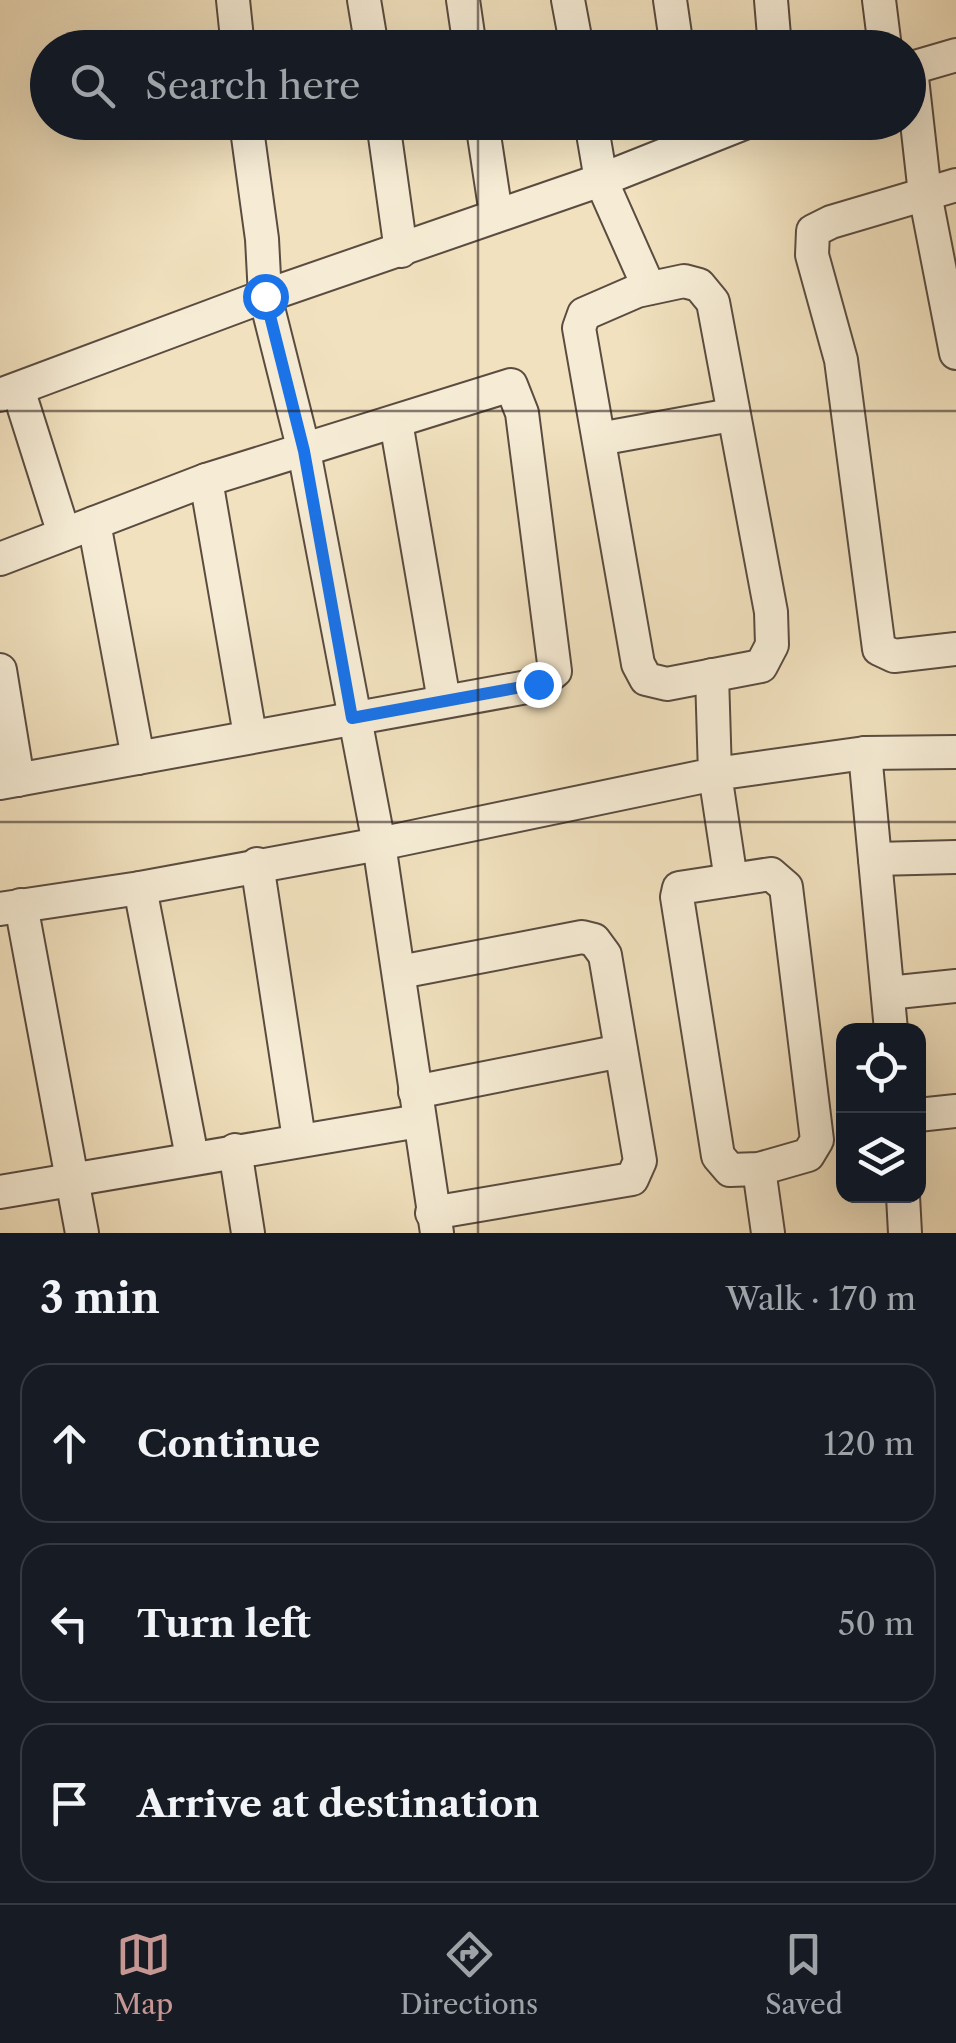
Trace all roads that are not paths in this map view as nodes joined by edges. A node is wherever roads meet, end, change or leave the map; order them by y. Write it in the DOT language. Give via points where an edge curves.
graph roads {
  1 [pos="233,0"];
  2 [pos="364,0"];
  3 [pos="463,0"];
  4 [pos="568,0"];
  5 [pos="670,0"];
  6 [pos="771,0"];
  7 [pos="879,0"];
  8 [pos="236,30"];
  9 [pos="369,30"];
  10 [pos="467,30"];
  11 [pos="574,30"];
  12 [pos="674,30"];
  13 [pos="774,30"];
  14 [pos="883,30"];
  15 [pos="956,54"];
  16 [pos="926,64"];
  17 [pos="926,131"];
  18 [pos="248,140"];
  19 [pos="385,140"];
  20 [pos="485,140"];
  21 [pos="593,140"];
  22 [pos="676,140"];
  23 [pos="601,180"];
  24 [pos="941,190"];
  25 [pos="496,214"];
  26 [pos="401,251"];
  27 [pos="648,288"];
  28 [pos="265,296"];
  29 [pos="956,353"];
  30 [pos="9,392"];
  31 [pos="731,415"];
  32 [pos="396,422"];
  33 [pos="599,438"];
  34 [pos="304,451"];
  35 [pos="206,480"];
  36 [pos="79,528"];
  37 [pos="0,560"];
  38 [pos="956,649"];
  39 [pos="0,670"];
  40 [pos="712,675"];
  41 [pos="444,701"];
  42 [pos="352,718"];
  43 [pos="250,735"];
  44 [pos="956,752"];
  45 [pos="865,753"];
  46 [pos="138,758"];
  47 [pos="715,774"];
  48 [pos="9,781"];
  49 [pos="379,844"];
  50 [pos="956,856"];
  51 [pos="875,859"];
  52 [pos="257,864"];
  53 [pos="731,880"];
  54 [pos="140,888"];
  55 [pos="11,907"];
  56 [pos="400,972"];
  57 [pos="956,986"];
  58 [pos="888,993"];
  59 [pos="890,1023"];
  60 [pos="621,1051"];
  61 [pos="417,1107"];
  62 [pos="956,1111"];
  63 [pos="926,1114"];
  64 [pos="299,1139"];
  65 [pos="234,1150"];
  66 [pos="192,1157"];
  67 [pos="759,1169"];
  68 [pos="72,1178"];
  69 [pos="0,1192"];
  70 [pos="903,1203"];
  71 [pos="435,1223"];
  72 [pos="82,1233"];
  73 [pos="248,1233"];
  74 [pos="768,1233"];
  75 [pos="905,1233"];
  1 -- 8 [label="street"];
  2 -- 9 [label="street"];
  3 -- 10 [label="street"];
  4 -- 11 [label="street"];
  5 -- 12 [label="street"];
  6 -- 13 [label="street"];
  7 -- 14 [label="street"];
  15 -- 16 [label="street"];
  17 -- 24 [label="street"];
  18 -- 28 [label="street"];
  19 -- 26 [label="street"];
  20 -- 25 [label="street"];
  21 -- 23 [label="street"];
  22 -- 23 [label="street"];
  23 -- 25 [label="street"];
  23 -- 27 [label="street"];
  24 -- 29 [label="street"];
  24 -- 38 [label="street" via="813,231 812,254 841,360 879,649 894,656"];
  25 -- 26 [label="street"];
  26 -- 28 [label="street"];
  27 -- 31 [label="street" via="684,281 713,302"];
  27 -- 33 [label="street" via="584,314 578,328"];
  28 -- 30 [label="street"];
  28 -- 34 [label="street"];
  30 -- 36 [label="street"];
  31 -- 33 [label="street"];
  31 -- 40 [label="street" via="772,645 761,666"];
  32 -- 34 [label="street"];
  32 -- 41 [label="street"];
  32 -- 41 [label="street" via="511,385 522,412 554,671 538,684"];
  33 -- 40 [label="street" via="638,664 646,679 667,684"];
  34 -- 35 [label="street"];
  34 -- 42 [label="street"];
  35 -- 36 [label="street"];
  35 -- 43 [label="street"];
  36 -- 37 [label="street"];
  36 -- 46 [label="street"];
  39 -- 48 [label="street"];
  40 -- 47 [label="street"];
  41 -- 42 [label="street"];
  42 -- 43 [label="street"];
  42 -- 49 [label="street"];
  43 -- 46 [label="street"];
  44 -- 45 [label="street"];
  45 -- 47 [label="street"];
  45 -- 51 [label="street"];
  46 -- 48 [label="street"];
  47 -- 49 [label="street"];
  47 -- 53 [label="street"];
  49 -- 52 [label="street"];
  49 -- 56 [label="street"];
  50 -- 51 [label="street"];
  51 -- 58 [label="street"];
  52 -- 54 [label="street"];
  52 -- 64 [label="street"];
  53 -- 67 [label="street" via="679,888 677,897 718,1156 730,1170"];
  53 -- 67 [label="street" via="771,874 786,887 817,1140 808,1155"];
  54 -- 55 [label="street"];
  54 -- 66 [label="street"];
  55 -- 68 [label="street"];
  56 -- 60 [label="street" via="594,940 605,956"];
  56 -- 61 [label="street"];
  57 -- 58 [label="street"];
  58 -- 59 [label="street"];
  60 -- 61 [label="street"];
  60 -- 71 [label="street" via="640,1161 632,1179"];
  61 -- 64 [label="street"];
  61 -- 71 [label="street"];
  62 -- 63 [label="street"];
  64 -- 65 [label="street"];
  65 -- 66 [label="street"];
  65 -- 73 [label="street"];
  66 -- 68 [label="street"];
  67 -- 74 [label="street"];
  68 -- 69 [label="street"];
  68 -- 72 [label="street"];
  70 -- 75 [label="street"];
}
